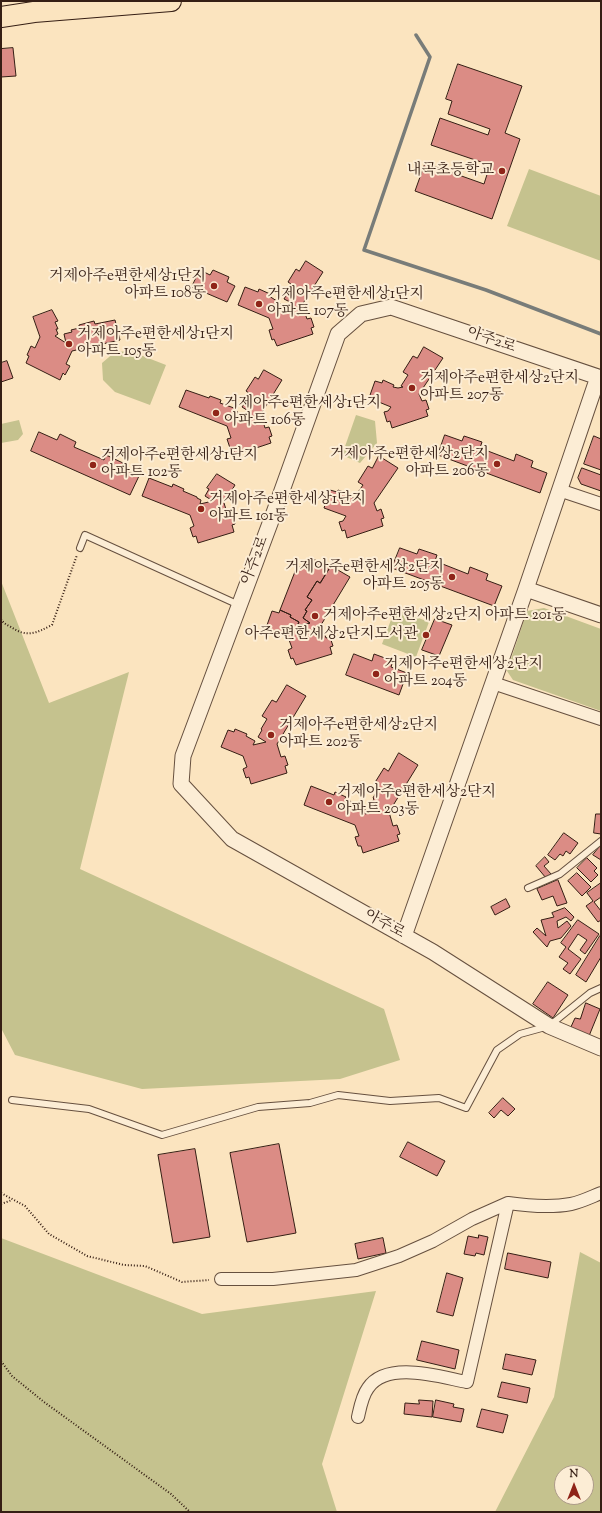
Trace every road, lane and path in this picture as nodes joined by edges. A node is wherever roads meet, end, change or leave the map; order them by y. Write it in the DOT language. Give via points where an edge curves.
graph roads {
  1 [pos="170,1"];
  2 [pos="81,8"];
  3 [pos="1,17"];
  4 [pos="1,28"];
  5 [pos="600,375"];
  6 [pos="559,490"];
  7 [pos="601,504"];
  8 [pos="80,548"];
  9 [pos="526,589"];
  10 [pos="239,605"];
  11 [pos="601,615"];
  12 [pos="1,619"];
  13 [pos="493,683"];
  14 [pos="601,719"];
  15 [pos="181,784"];
  16 [pos="601,841"];
  17 [pos="528,888"];
  18 [pos="404,936"];
  19 [pos="601,988"];
  20 [pos="549,1026"];
  21 [pos="601,1048"];
  22 [pos="12,1100"];
  23 [pos="1,1193"];
  24 [pos="601,1193"];
  25 [pos="12,1200"];
  26 [pos="508,1203"];
  27 [pos="1,1204"];
  28 [pos="221,1279"];
  29 [pos="1,1361"];
  30 [pos="358,1417"];
  31 [pos="190,1512"];
  1 -- 2 [label="highway"];
  2 -- 3 [label="highway"];
  2 -- 4 [label="highway" via="50,22"];
  5 -- 6 [label="street"];
  5 -- 10 [label="street, 아주2로" via="391,307 362,314 338,334"];
  6 -- 7 [label="street"];
  6 -- 9 [label="street"];
  8 -- 10 [label="lane" via="85,535"];
  8 -- 12 [label="path" via="52,625 36,634 20,634"];
  9 -- 11 [label="street"];
  9 -- 13 [label="street"];
  10 -- 15 [label="street, 아주2로" via="183,756"];
  13 -- 14 [label="street"];
  13 -- 18 [label="street"];
  15 -- 18 [label="street, 아주로" via="232,839"];
  16 -- 17 [label="lane" via="560,874"];
  18 -- 20 [label="street, 아주로"];
  19 -- 20 [label="lane" via="590,993"];
  20 -- 21 [label="street, 아주로"];
  20 -- 22 [label="lane" via="520,1034 497,1050 466,1108 439,1098 390,1101 338,1095 310,1103 258,1107 162,1135 89,1109"];
  23 -- 25 [label="path"];
  24 -- 26 [label="street" via="558,1206"];
  25 -- 27 [label="path"];
  25 -- 28 [label="path" via="25,1206 49,1234 87,1256 124,1265 145,1266 182,1282"];
  26 -- 28 [label="street" via="413,1250 356,1270 273,1280"];
  26 -- 30 [label="street" via="468,1382 408,1372 384,1375 368,1387"];
  29 -- 31 [label="path" via="12,1376 44,1402 171,1494"];
}
